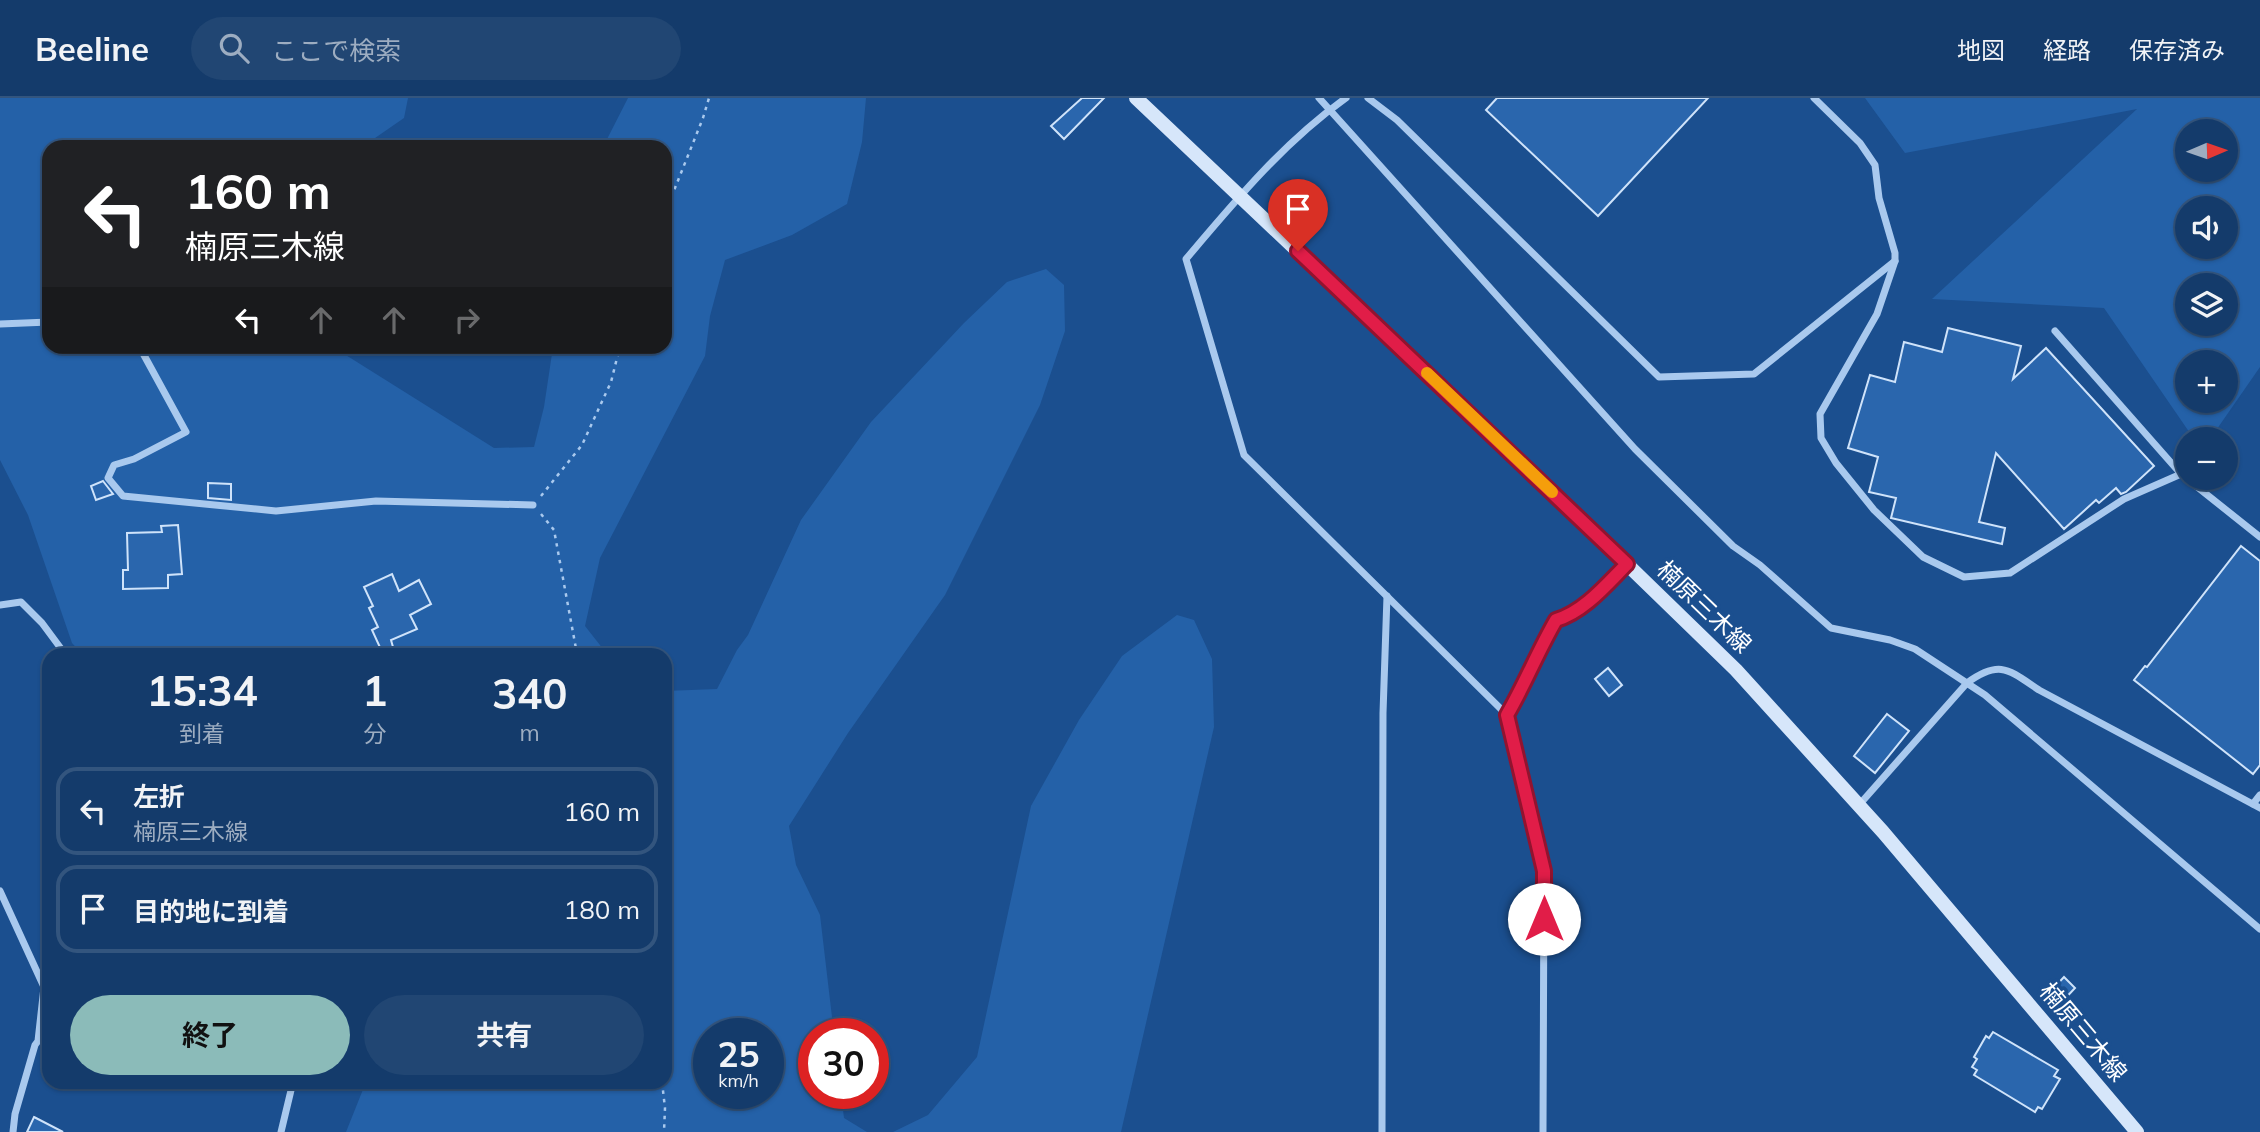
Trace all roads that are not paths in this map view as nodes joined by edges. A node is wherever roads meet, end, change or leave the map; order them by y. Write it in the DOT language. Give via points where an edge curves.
graph roads {
  1 [pos="1136,98"];
  2 [pos="1320,98"];
  3 [pos="1346,98"];
  4 [pos="1368,98"];
  5 [pos="1814,98"];
  6 [pos="1330,109"];
  7 [pos="1240,197"];
  8 [pos="1895,261"];
  9 [pos="42,322"];
  10 [pos="0,324"];
  11 [pos="2055,331"];
  12 [pos="143,354"];
  13 [pos="2175,467"];
  14 [pos="2175,477"];
  15 [pos="2201,490"];
  16 [pos="533,505"];
  17 [pos="2260,537"];
  18 [pos="1627,564"];
  19 [pos="1387,596"];
  20 [pos="0,605"];
  21 [pos="61,648"];
  22 [pos="1967,683"];
  23 [pos="1507,715"];
  24 [pos="2260,795"];
  25 [pos="1859,805"];
  26 [pos="2256,806"];
  27 [pos="0,891"];
  28 [pos="2260,929"];
  29 [pos="42,983"];
  30 [pos="42,1005"];
  31 [pos="291,1089"];
  32 [pos="13,1132"];
  33 [pos="281,1132"];
  34 [pos="1382,1132"];
  35 [pos="1543,1132"];
  36 [pos="2137,1132"];
  1 -- 7 [label="main road, 楠原三木線"];
  2 -- 6 [label="street"];
  3 -- 6 [label="street"];
  4 -- 8 [label="street" via="1397,120 1658,377 1754,374"];
  5 -- 8 [label="street" via="1860,143 1875,165"];
  6 -- 7 [label="street"];
  6 -- 22 [label="street" via="1635,449 1732,546 1831,628 1916,649"];
  7 -- 18 [label="main road, 楠原三木線"];
  7 -- 19 [label="street" via="1186,259 1244,455"];
  8 -- 14 [label="street" via="1877,314 1820,414 1821,438 1874,510 1923,556 1964,577 2010,573 2124,499"];
  9 -- 10 [label="street"];
  11 -- 13 [label="street"];
  12 -- 16 [label="street" via="187,432 114,465 108,478 123,496 276,511 376,501"];
  15 -- 17 [label="street"];
  18 -- 23 [label="street" via="1593,597 1556,620"];
  18 -- 25 [label="main road, 楠原三木線" via="1736,670"];
  19 -- 23 [label="street"];
  19 -- 34 [label="street"];
  20 -- 21 [label="street" via="21,602"];
  22 -- 25 [label="street"];
  22 -- 26 [label="street" via="1984,670 2008,669"];
  22 -- 28 [label="street"];
  23 -- 35 [label="street" via="1544,871"];
  24 -- 26 [label="street"];
  25 -- 36 [label="main road, 楠原三木線"];
  27 -- 29 [label="street"];
  30 -- 32 [label="street" via="38,1041"];
  31 -- 33 [label="street"];
}
